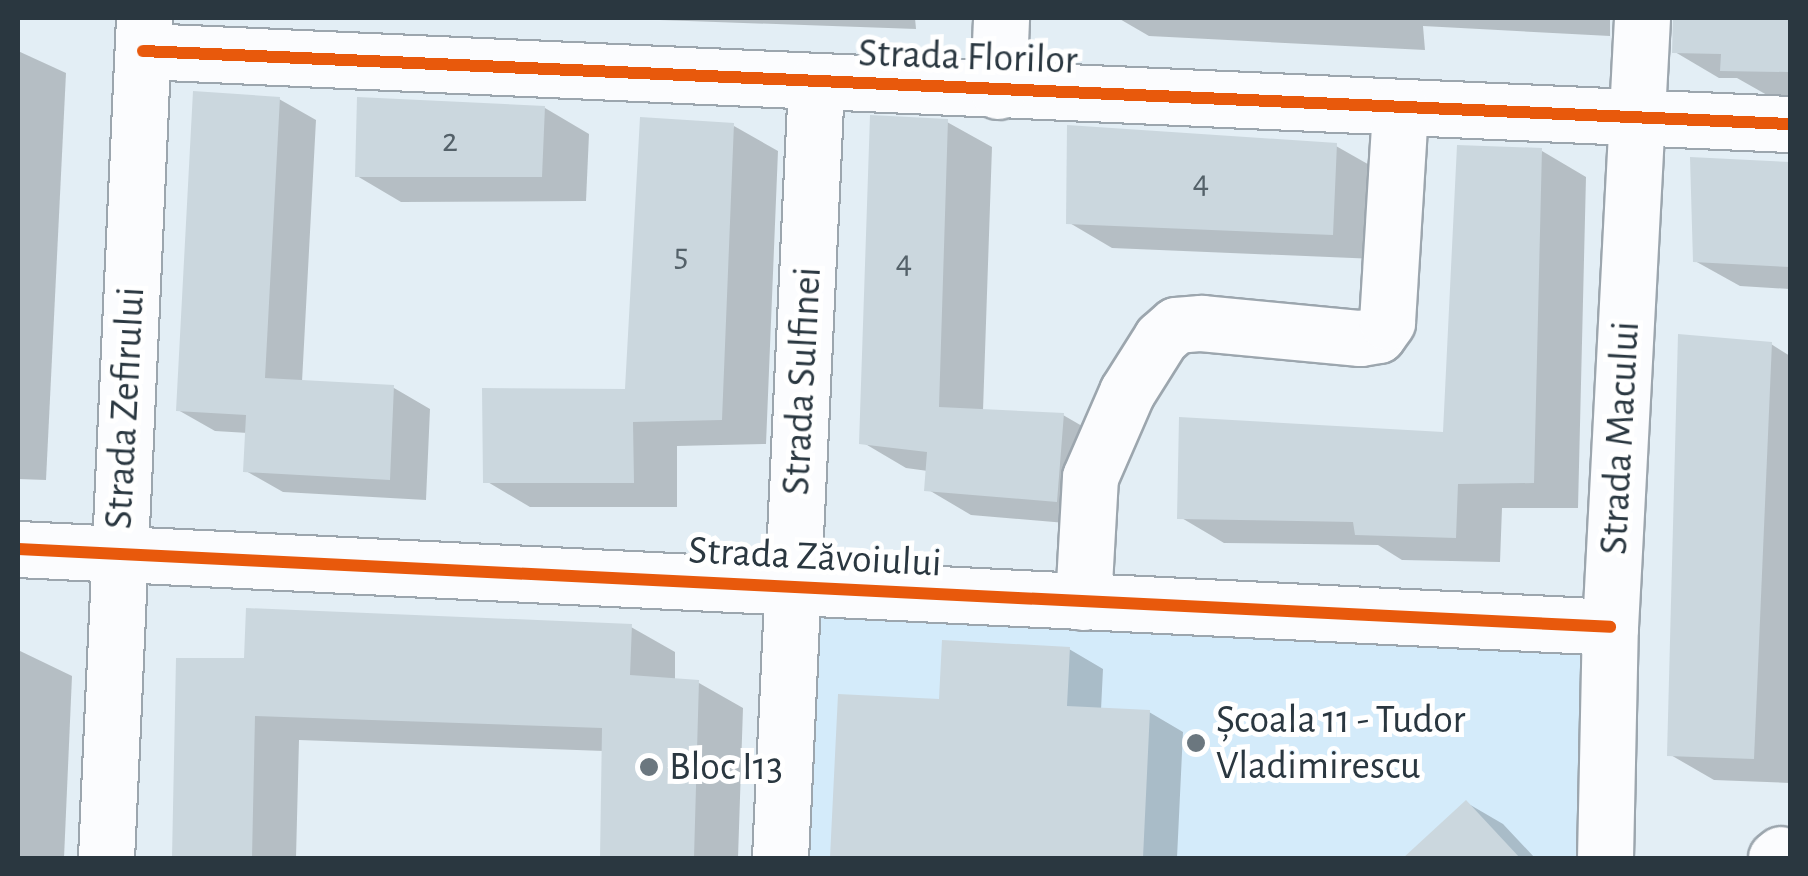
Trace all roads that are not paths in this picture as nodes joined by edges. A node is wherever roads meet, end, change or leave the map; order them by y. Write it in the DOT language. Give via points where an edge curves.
graph roads {
  1 [pos="1000,18"];
  2 [pos="1642,18"];
  3 [pos="143,34"];
  4 [pos="424,41"];
  5 [pos="816,84"];
  6 [pos="998,91"];
  7 [pos="1400,107"];
  8 [pos="1638,116"];
  9 [pos="1790,124"];
  10 [pos="18,549"];
  11 [pos="118,555"];
  12 [pos="792,588"];
  13 [pos="1083,602"];
  14 [pos="1610,626"];
  15 [pos="106,858"];
  16 [pos="780,858"];
  17 [pos="1605,858"];
  1 -- 6 [label="street"];
  2 -- 8 [label="street, Strada Macului"];
  3 -- 4 [label="street, Strada Florilor"];
  3 -- 11 [label="street, Strada Zefirului"];
  4 -- 5 [label="street, Strada Florilor"];
  5 -- 6 [label="street, Strada Florilor"];
  5 -- 12 [label="street, Strada Sulfinei"];
  6 -- 7 [label="street, Strada Florilor"];
  7 -- 8 [label="street, Strada Florilor"];
  7 -- 13 [label="street" via="1387,322 1378,335 1360,338 1201,324 1176,325 1160,338 1120,406 1090,477"];
  8 -- 9 [label="street, Strada Florilor"];
  8 -- 14 [label="street, Strada Macului"];
  10 -- 11 [label="street, Strada Zăvoiului"];
  11 -- 12 [label="street, Strada Zăvoiului"];
  11 -- 15 [label="street, Strada Zefirului"];
  12 -- 13 [label="street, Strada Zăvoiului"];
  12 -- 16 [label="street, Strada Sulfinei"];
  13 -- 14 [label="street, Strada Zăvoiului"];
  14 -- 17 [label="street, Strada Macului"];
}
